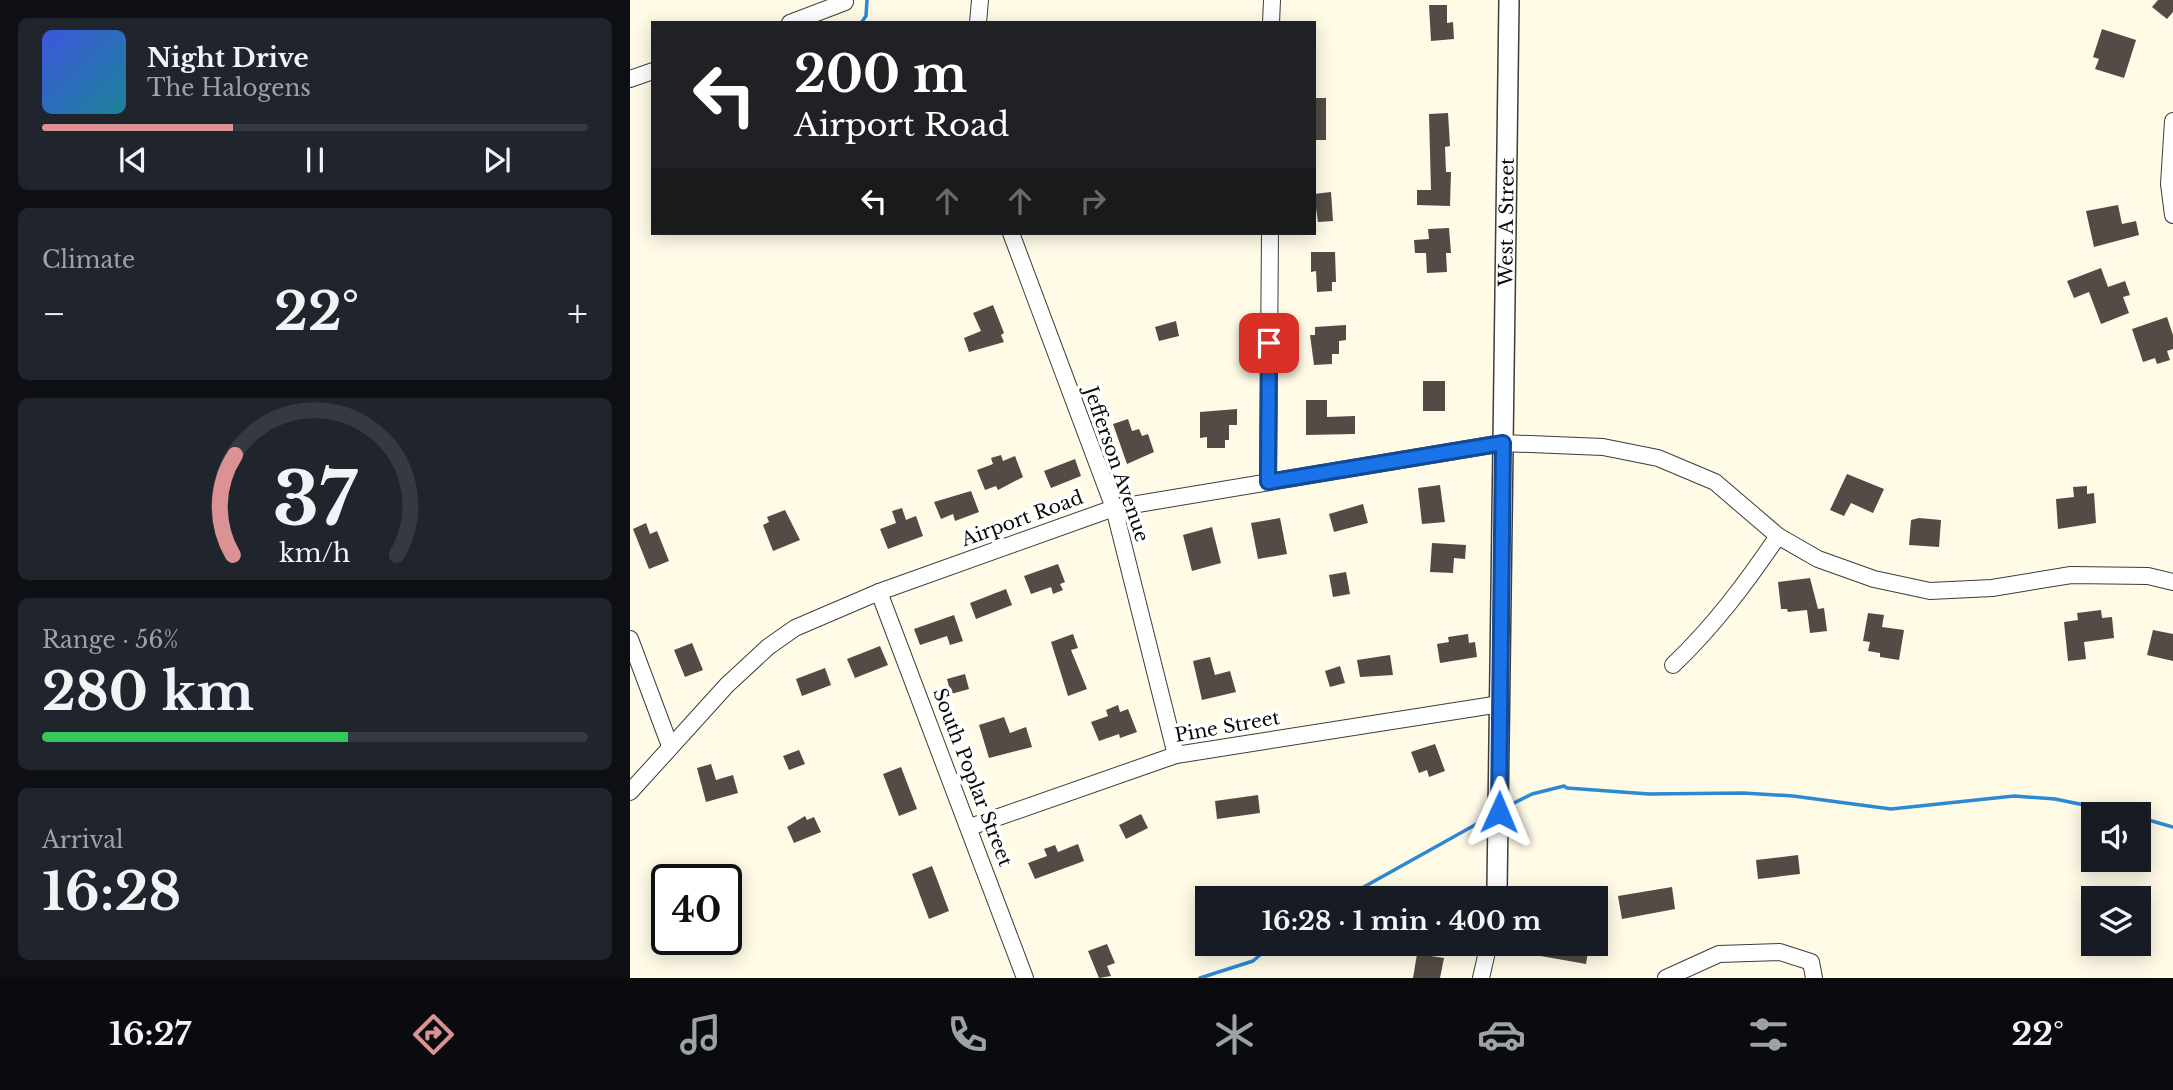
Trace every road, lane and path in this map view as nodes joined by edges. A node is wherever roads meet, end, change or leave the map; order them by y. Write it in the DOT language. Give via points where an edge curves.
graph roads {
  1 [pos="980,0"];
  2 [pos="1272,0"];
  3 [pos="1509,0"];
  4 [pos="845,2"];
  5 [pos="795,21"];
  6 [pos="978,21"];
  7 [pos="1271,21"];
  8 [pos="651,72"];
  9 [pos="630,79"];
  10 [pos="2173,121"];
  11 [pos="2173,215"];
  12 [pos="1012,235"];
  13 [pos="1270,235"];
  14 [pos="1503,443"];
  15 [pos="1268,482"];
  16 [pos="1114,508"];
  17 [pos="1777,536"];
  18 [pos="2173,582"];
  19 [pos="879,592"];
  20 [pos="630,639"];
  21 [pos="1673,665"];
  22 [pos="1500,704"];
  23 [pos="670,746"];
  24 [pos="1176,755"];
  25 [pos="630,792"];
  26 [pos="970,827"];
  27 [pos="1497,886"];
  28 [pos="1486,956"];
  29 [pos="1812,970"];
  30 [pos="1025,978"];
  31 [pos="1481,978"];
  32 [pos="1666,978"];
  1 -- 6 [label="street"];
  2 -- 7 [label="street"];
  3 -- 14 [label="street, West A Street"];
  4 -- 5 [label="street"];
  8 -- 9 [label="street"];
  10 -- 11 [label="street" via="2169,184"];
  12 -- 16 [label="street, Jefferson Avenue"];
  13 -- 15 [label="street"];
  14 -- 15 [label="street, Airport Road"];
  14 -- 17 [label="street, Airport Road" via="1603,447 1658,458 1715,482"];
  14 -- 22 [label="street, West A Street"];
  15 -- 16 [label="street, Airport Road"];
  16 -- 19 [label="street, Airport Road"];
  16 -- 24 [label="street, Jefferson Avenue"];
  17 -- 18 [label="street, Airport Road" via="1818,559 1930,591 1992,588 2071,575 2148,576"];
  17 -- 21 [label="street" via="1736,597"];
  19 -- 23 [label="street, Airport Road" via="795,628 777,641 726,685"];
  19 -- 26 [label="street, South Poplar Street"];
  20 -- 23 [label="street"];
  22 -- 24 [label="street, Pine Street"];
  22 -- 27 [label="street, West A Street"];
  23 -- 25 [label="street, Airport Road"];
  24 -- 26 [label="street, Pine Street"];
  26 -- 30 [label="street, South Poplar Street"];
  28 -- 31 [label="street"];
  29 -- 32 [label="street" via="1780,952 1719,954"];
}
